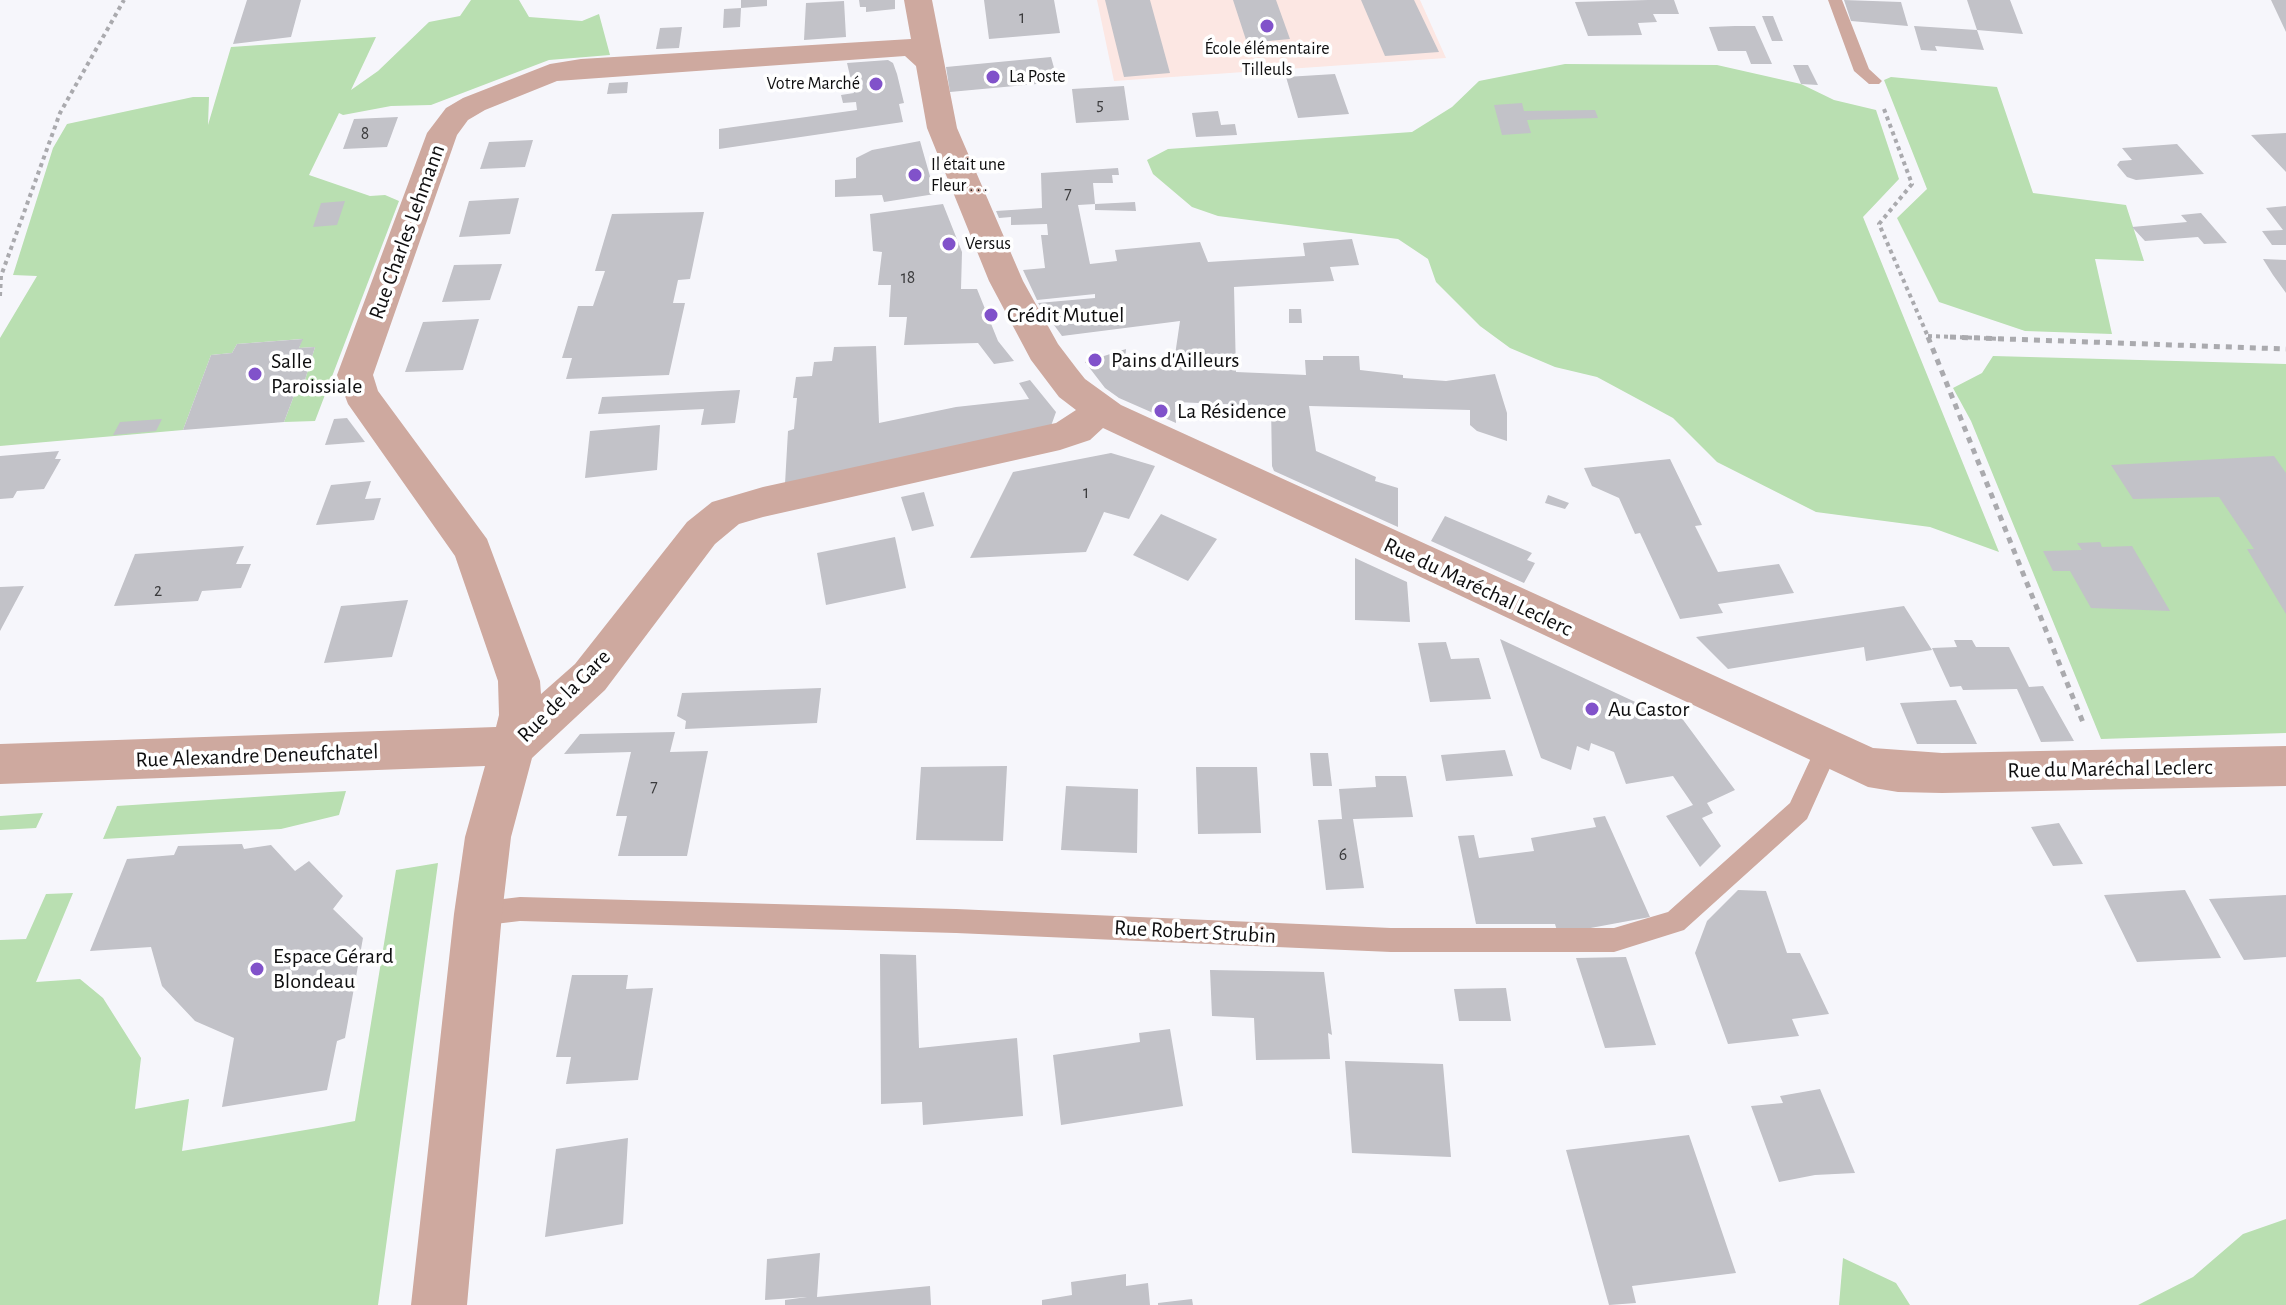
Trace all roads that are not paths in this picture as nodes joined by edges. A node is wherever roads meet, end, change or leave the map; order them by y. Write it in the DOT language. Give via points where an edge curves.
graph roads {
  1 [pos="1835,0"];
  2 [pos="916,34"];
  3 [pos="1874,81"];
  4 [pos="1099,410"];
  5 [pos="515,745"];
  6 [pos="1826,750"];
  7 [pos="0,764"];
  8 [pos="2283,771"];
  9 [pos="478,914"];
  10 [pos="439,1305"];
  1 -- 3 [label="lane" via="1862,71"];
  2 -- 4 [label="street, Rue du Maréchal Leclerc" via="942,128 1006,281 1044,351 1072,388"];
  2 -- 5 [label="street, Rue Charles Lehmann" via="550,73 474,104 457,114 442,133 355,375 361,395 480,565 519,681 521,715"];
  4 -- 5 [label="street, Rue de la Gare" via="1077,430 1060,436 726,513 701,533 590,677"];
  4 -- 6 [label="street, Rue du Maréchal Leclerc"];
  5 -- 7 [label="street, Rue Alexandre Deneufchatel"];
  5 -- 9 [label="street, Rue de la Gare" via="488,837"];
  6 -- 8 [label="street, Rue du Maréchal Leclerc" via="1898,772 2102,767"];
  6 -- 9 [label="lane, Rue Robert Strubin" via="1799,811 1698,902 1675,922 1614,940 1391,940 520,909"];
  9 -- 10 [label="street, Rue de la Gare"];
}
